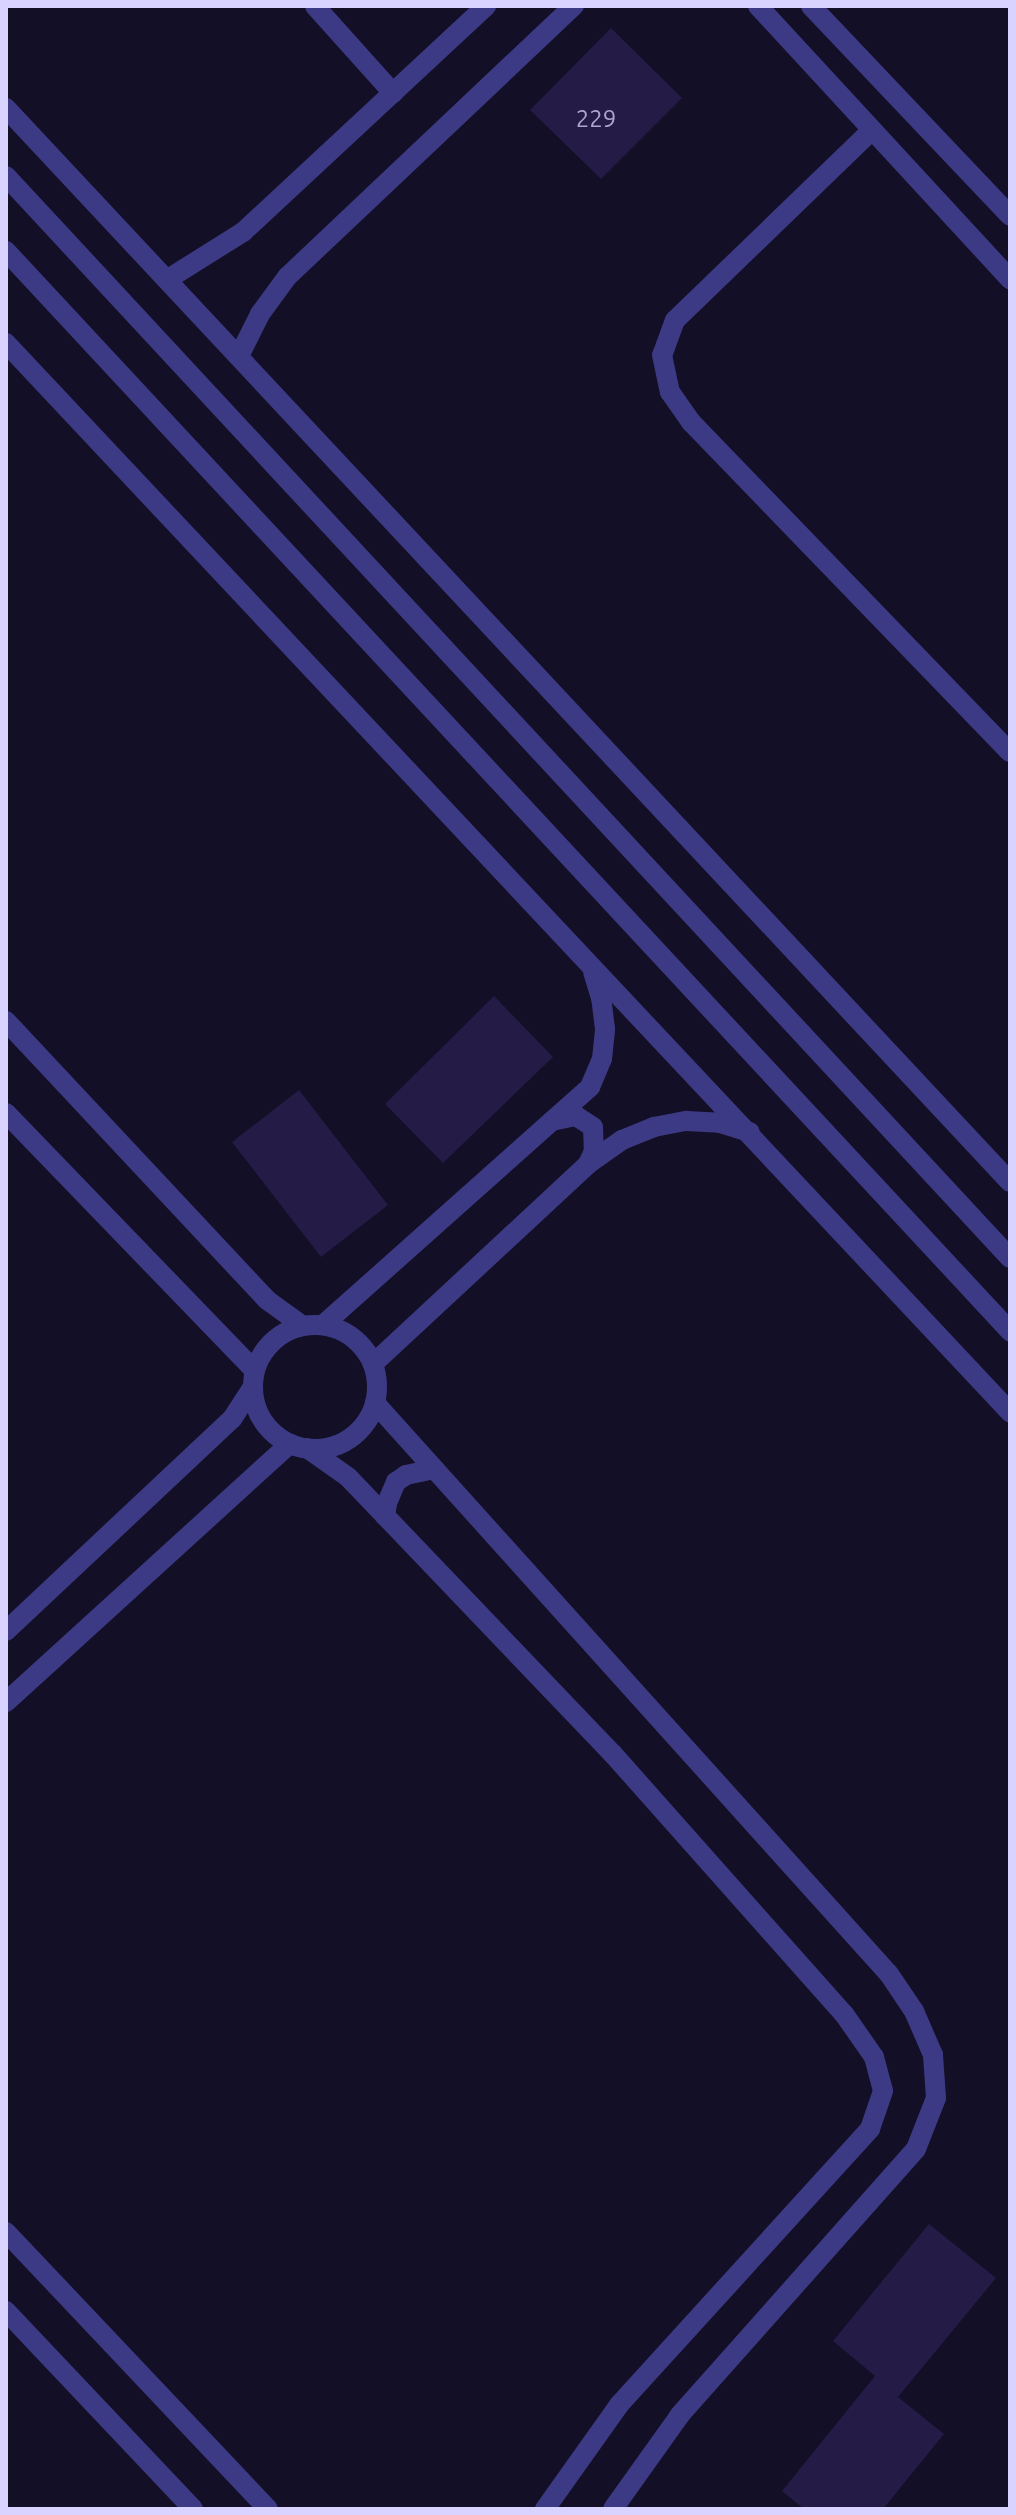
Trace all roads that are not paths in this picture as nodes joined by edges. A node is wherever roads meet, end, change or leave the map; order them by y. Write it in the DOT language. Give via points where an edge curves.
graph roads {
  1 [pos="315,6"];
  2 [pos="486,6"];
  3 [pos="574,6"];
  4 [pos="758,6"];
  5 [pos="811,6"];
  6 [pos="393,93"];
  7 [pos="6,108"];
  8 [pos="871,131"];
  9 [pos="6,176"];
  10 [pos="1010,216"];
  11 [pos="6,251"];
  12 [pos="168,279"];
  13 [pos="1010,279"];
  14 [pos="6,343"];
  15 [pos="239,356"];
  16 [pos="1010,752"];
  17 [pos="590,964"];
  18 [pos="6,1021"];
  19 [pos="6,1113"];
  20 [pos="551,1121"];
  21 [pos="751,1133"];
  22 [pos="588,1164"];
  23 [pos="1010,1182"];
  24 [pos="1010,1258"];
  25 [pos="313,1326"];
  26 [pos="1010,1331"];
  27 [pos="373,1364"];
  28 [pos="253,1379"];
  29 [pos="375,1403"];
  30 [pos="1010,1412"];
  31 [pos="298,1446"];
  32 [pos="434,1469"];
  33 [pos="385,1516"];
  34 [pos="6,1631"];
  35 [pos="6,1702"];
  36 [pos="6,2232"];
  37 [pos="6,2311"];
  38 [pos="193,2509"];
  39 [pos="268,2509"];
  40 [pos="545,2509"];
  41 [pos="613,2509"];
  1 -- 6 [label="street"];
  2 -- 6 [label="street"];
  3 -- 15 [label="street" via="287,277"];
  4 -- 8 [label="street"];
  5 -- 10 [label="street"];
  6 -- 12 [label="street" via="243,232"];
  7 -- 12 [label="street"];
  8 -- 13 [label="street"];
  8 -- 16 [label="street" via="675,320 662,355 670,392 691,422"];
  9 -- 24 [label="street"];
  11 -- 26 [label="street"];
  12 -- 15 [label="street"];
  14 -- 17 [label="street"];
  15 -- 23 [label="street"];
  17 -- 20 [label="street" via="603,1013 602,1059 590,1087"];
  17 -- 21 [label="street"];
  18 -- 25 [label="street" via="267,1300"];
  19 -- 28 [label="street"];
  20 -- 22 [label="street" via="576,1116 593,1127 594,1151"];
  20 -- 25 [label="street"];
  21 -- 22 [label="street" via="720,1123 686,1121 654,1127 622,1140"];
  21 -- 30 [label="street"];
  22 -- 27 [label="street"];
  25 -- 27 [label="street" via="350,1336"];
  25 -- 28 [label="street" via="273,1340"];
  27 -- 29 [label="street"];
  28 -- 31 [label="street" via="263,1421"];
  28 -- 34 [label="street" via="232,1419"];
  29 -- 31 [label="street" via="355,1434 325,1448"];
  29 -- 32 [label="street"];
  31 -- 33 [label="street" via="348,1477"];
  31 -- 35 [label="street"];
  32 -- 33 [label="street" via="396,1482"];
  32 -- 41 [label="street" via="889,1974 914,2011 933,2055 936,2098 916,2149 680,2415"];
  33 -- 40 [label="street" via="612,1753 844,2014 874,2057 883,2091 870,2129 619,2405"];
  36 -- 39 [label="street"];
  37 -- 38 [label="street"];
}
